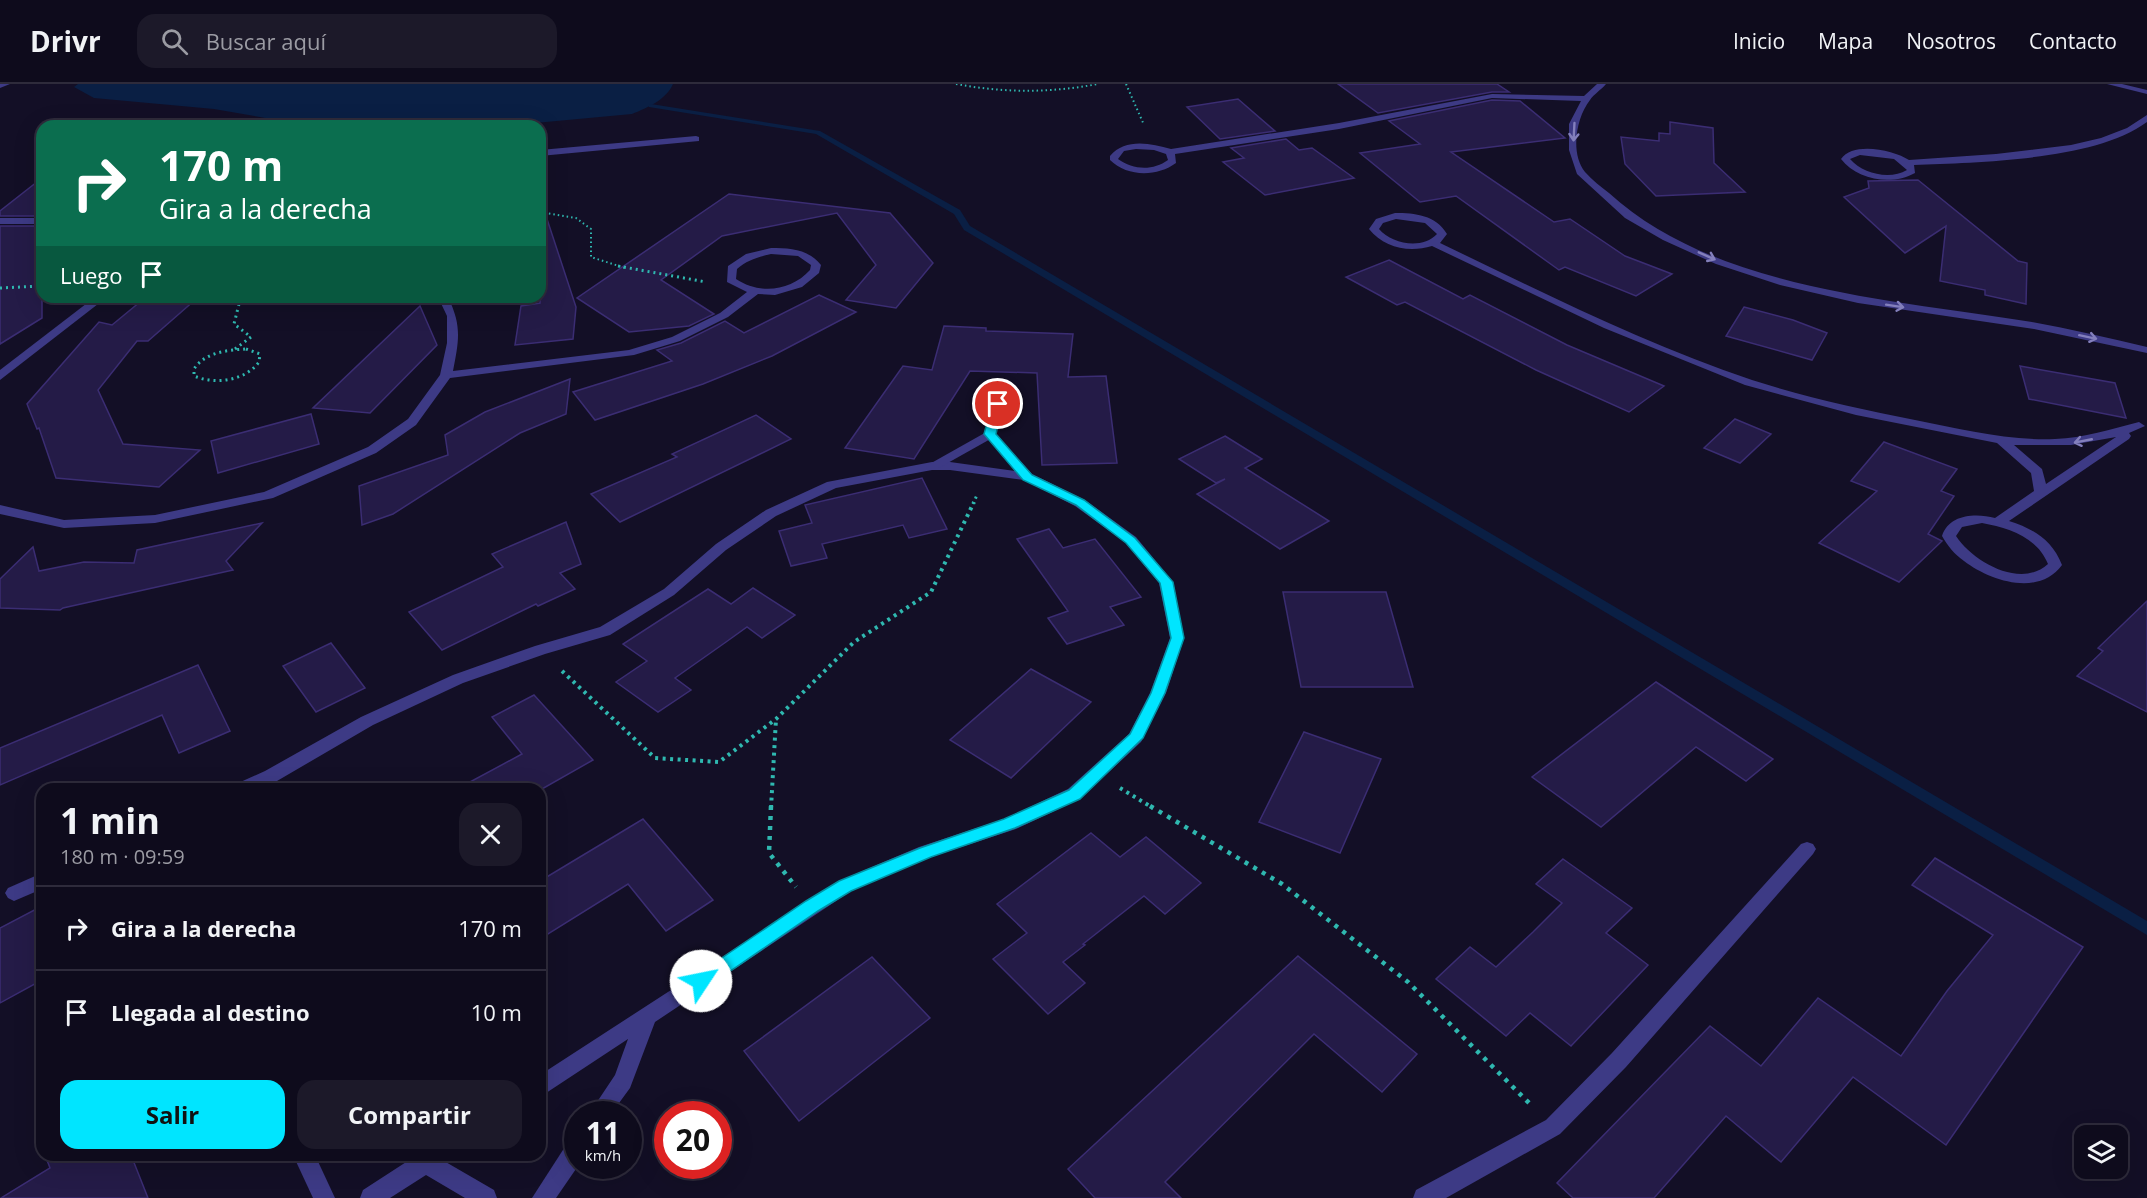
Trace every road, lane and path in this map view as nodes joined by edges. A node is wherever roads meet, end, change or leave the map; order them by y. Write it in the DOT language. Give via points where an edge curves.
graph roads {
  1 [pos="6,84"];
  2 [pos="956,84"];
  3 [pos="1098,84"];
  4 [pos="1126,84"];
  5 [pos="1602,84"];
  6 [pos="2111,84"];
  7 [pos="0,86"];
  8 [pos="2147,92"];
  9 [pos="1586,99"];
  10 [pos="2147,118"];
  11 [pos="696,140"];
  12 [pos="1155,147"];
  13 [pos="546,152"];
  14 [pos="1170,152"];
  15 [pos="1907,163"];
  16 [pos="546,213"];
  17 [pos="0,220"];
  18 [pos="36,221"];
  19 [pos="19,222"];
  20 [pos="0,227"];
  21 [pos="1433,243"];
  22 [pos="737,285"];
  23 [pos="36,286"];
  24 [pos="0,288"];
  25 [pos="756,291"];
  26 [pos="94,303"];
  27 [pos="239,303"];
  28 [pos="446,303"];
  29 [pos="235,349"];
  30 [pos="2147,350"];
  31 [pos="446,375"];
  32 [pos="0,376"];
  33 [pos="998,404"];
  34 [pos="2143,423"];
  35 [pos="990,434"];
  36 [pos="2001,440"];
  37 [pos="932,466"];
  38 [pos="988,470"];
  39 [pos="1027,477"];
  40 [pos="2041,492"];
  41 [pos="0,509"];
  42 [pos="1998,522"];
  43 [pos="540,650"];
  44 [pos="776,719"];
  45 [pos="1096,774"];
  46 [pos="255,783"];
  47 [pos="1807,849"];
  48 [pos="36,884"];
  49 [pos="14,893"];
  50 [pos="812,906"];
  51 [pos="646,1019"];
  52 [pos="546,1083"];
  53 [pos="608,1101"];
  54 [pos="1553,1127"];
  55 [pos="307,1161"];
  56 [pos="426,1161"];
  57 [pos="434,1161"];
  58 [pos="564,1167"];
  59 [pos="324,1198"];
  60 [pos="371,1198"];
  61 [pos="486,1198"];
  62 [pos="543,1198"];
  63 [pos="1424,1198"];
  1 -- 7 [label="street"];
  2 -- 3 [label="path" via="1024,91"];
  4 -- 12 [label="path"];
  5 -- 9 [label="street"];
  6 -- 8 [label="street"];
  9 -- 14 [label="street" via="1492,96 1339,126"];
  9 -- 30 [label="street, one-way" via="1573,124 1573,150 1580,172 1628,216 1720,262 1784,283 1858,300 2034,326"];
  10 -- 15 [label="street" via="2122,133 2090,143 1999,157"];
  11 -- 13 [label="street"];
  12 -- 14 [label="street"];
  12 -- 14 [label="street" via="1121,149 1114,160 1133,169 1154,170 1173,161"];
  15 -- 15 [label="street" via="1890,155 1868,152 1852,153 1845,159 1860,171 1892,177 1912,171"];
  16 -- 22 [label="path" via="576,218 591,230 591,257 687,280"];
  17 -- 19 [label="street"];
  18 -- 19 [label="street"];
  19 -- 20 [label="street"];
  21 -- 21 [label="street" via="1442,234 1426,220 1395,216 1375,225 1377,234 1391,242 1413,246"];
  21 -- 36 [label="street" via="1597,322 1716,371 1849,409"];
  22 -- 25 [label="street"];
  22 -- 25 [label="street" via="731,280 732,268 758,253 795,252 816,265 804,282 781,290"];
  23 -- 24 [label="path"];
  25 -- 31 [label="street" via="724,315 676,339 630,353"];
  26 -- 32 [label="street"];
  27 -- 29 [label="path" via="234,324 251,337"];
  28 -- 31 [label="street" via="452,316 453,343"];
  29 -- 29 [label="path" via="202,360 194,376 206,381 225,380 245,374 258,364 260,354"];
  31 -- 41 [label="street" via="412,422 372,450 268,495 154,519 64,524"];
  33 -- 35 [label="street"];
  34 -- 36 [label="street, one-way" via="2107,436 2069,443"];
  34 -- 40 [label="street"];
  35 -- 37 [label="street"];
  35 -- 39 [label="street"];
  36 -- 40 [label="street" via="2037,472"];
  37 -- 38 [label="street"];
  37 -- 43 [label="street" via="832,484 771,513 721,547 669,592 605,631"];
  38 -- 39 [label="street"];
  38 -- 44 [label="path" via="931,592 854,642"];
  39 -- 45 [label="street" via="1080,502 1131,540 1166,582 1178,638 1158,693 1135,738"];
  40 -- 42 [label="street"];
  42 -- 42 [label="street" via="1982,519 1958,523 1949,537 1962,555 1990,571 2025,579 2050,573 2055,565 2045,545 2032,535"];
  43 -- 44 [label="path" via="655,758 719,762"];
  43 -- 46 [label="street" via="458,679 367,720"];
  44 -- 50 [label="path" via="769,853"];
  45 -- 50 [label="street" via="1074,794 1010,824 926,852 845,886"];
  45 -- 54 [label="path" via="1291,891 1408,982"];
  47 -- 54 [label="street"];
  48 -- 49 [label="street"];
  50 -- 51 [label="street"];
  51 -- 52 [label="street"];
  51 -- 53 [label="street" via="623,1081"];
  54 -- 63 [label="street"];
  55 -- 59 [label="street"];
  56 -- 60 [label="street"];
  57 -- 61 [label="street"];
  58 -- 62 [label="street"];
}
